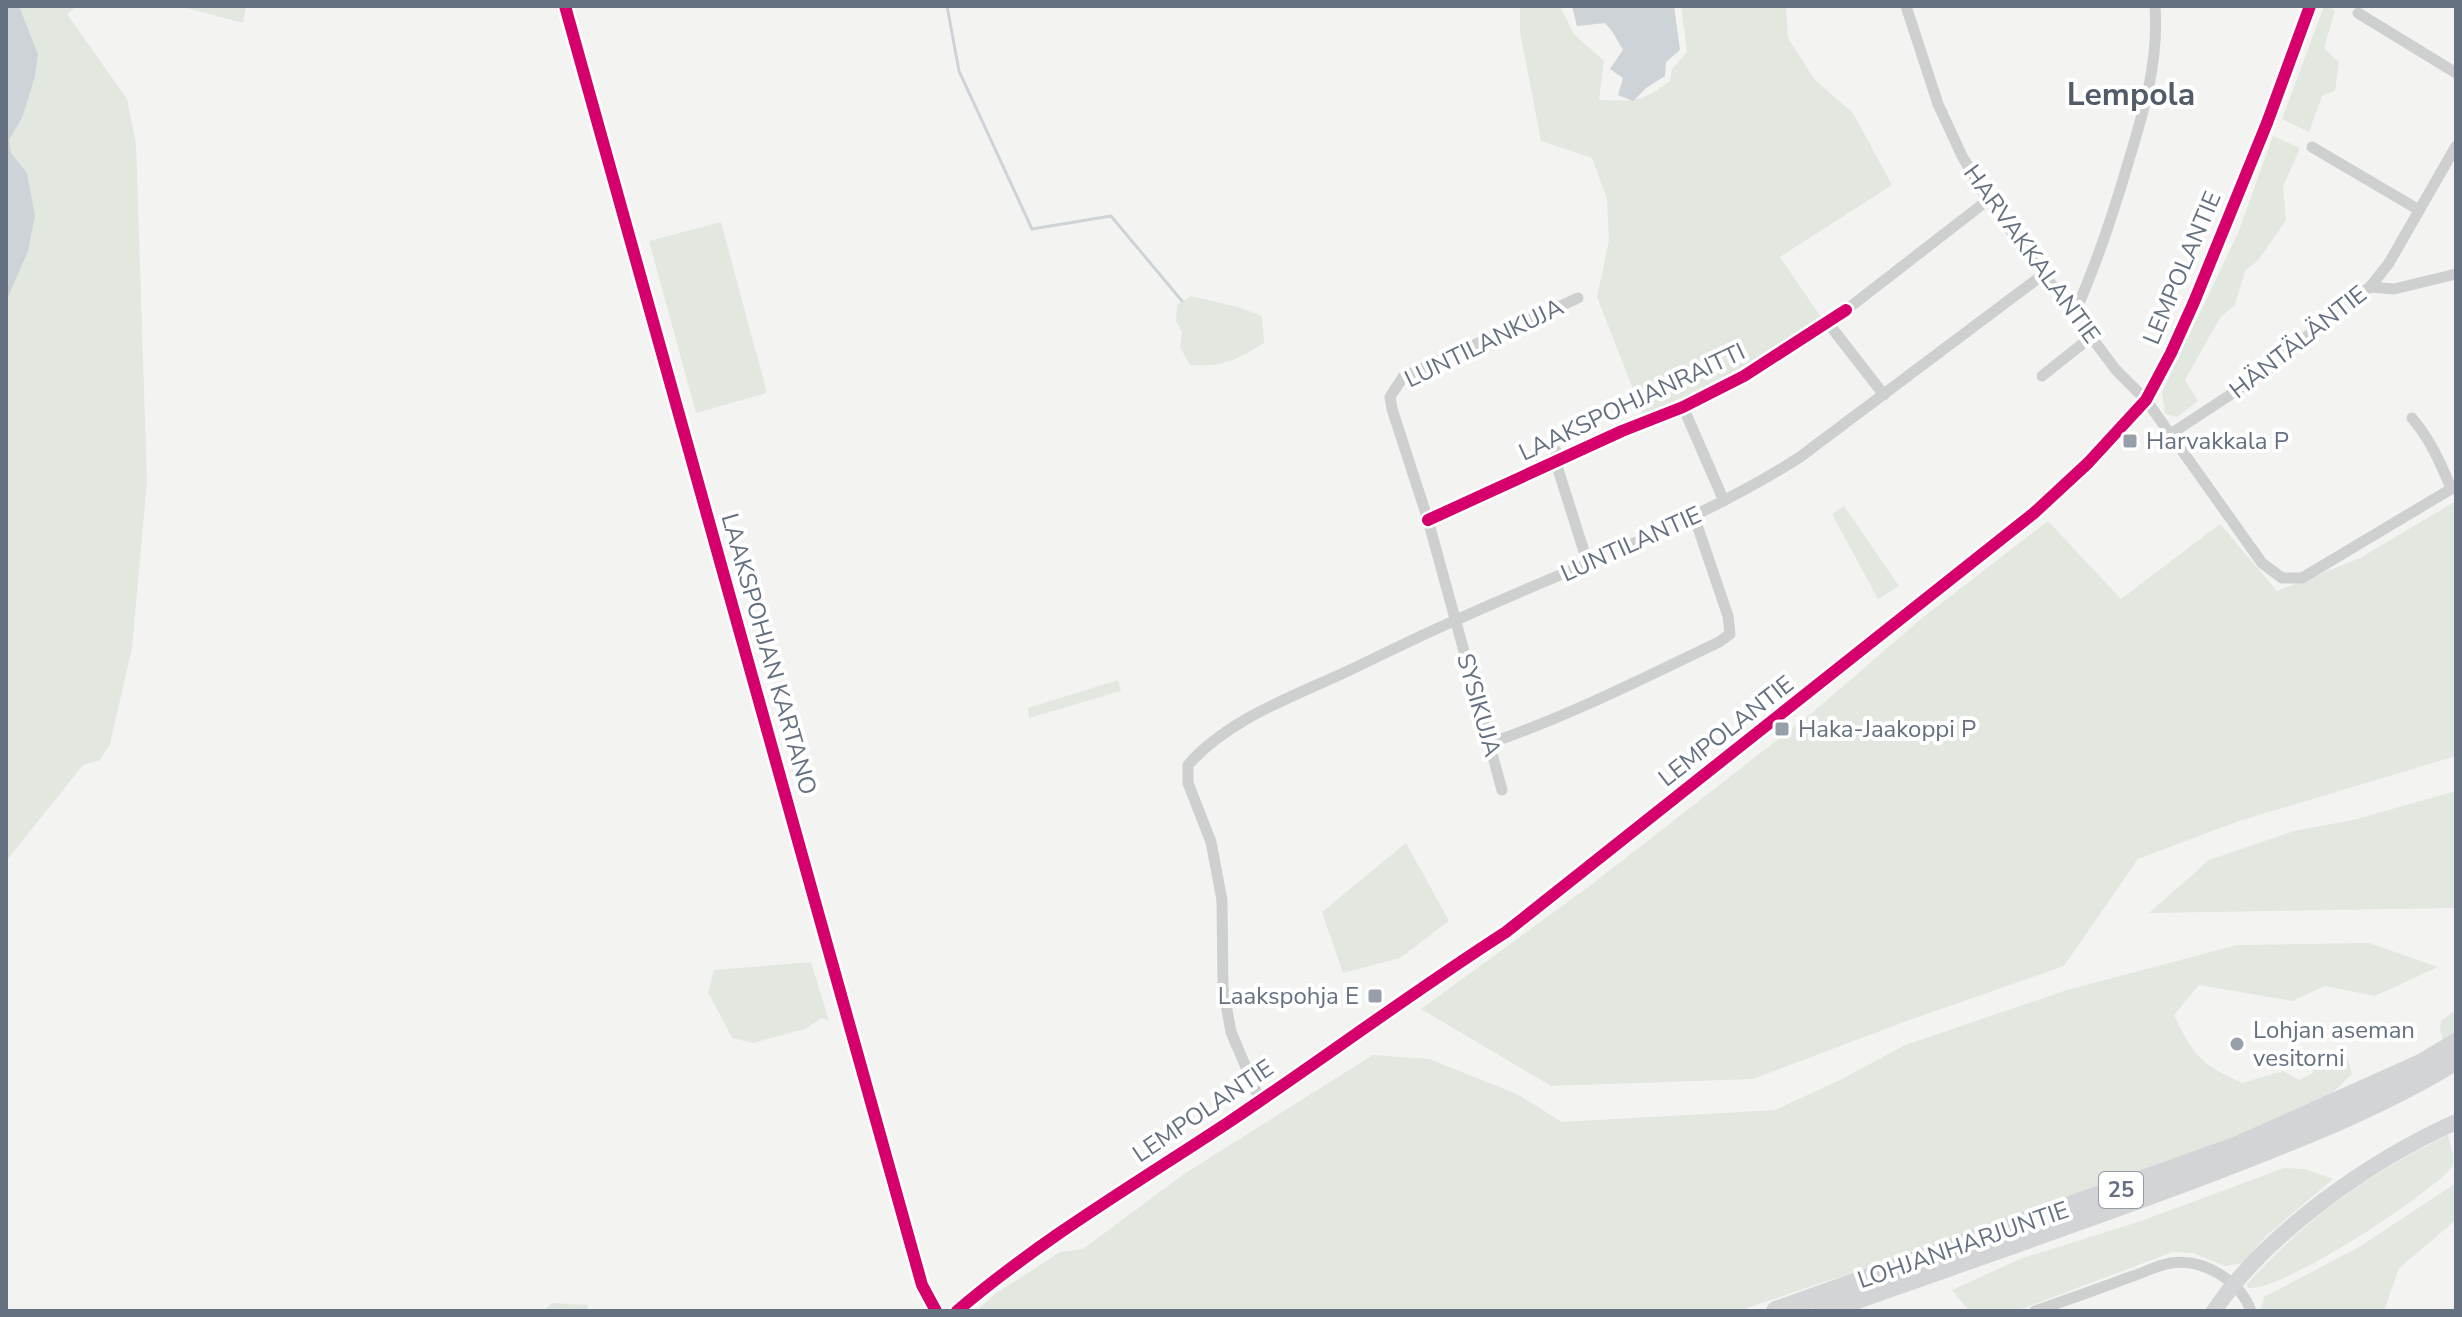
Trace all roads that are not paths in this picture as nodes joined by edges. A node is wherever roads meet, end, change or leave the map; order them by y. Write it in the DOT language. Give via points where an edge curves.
graph roads {
  1 [pos="565,6"];
  2 [pos="1906,6"];
  3 [pos="2155,6"];
  4 [pos="2310,6"];
  5 [pos="2358,13"];
  6 [pos="2456,73"];
  7 [pos="2456,146"];
  8 [pos="2312,147"];
  9 [pos="1988,200"];
  10 [pos="2419,210"];
  11 [pos="2045,273"];
  12 [pos="2456,274"];
  13 [pos="2370,287"];
  14 [pos="1578,298"];
  15 [pos="1846,310"];
  16 [pos="2074,315"];
  17 [pos="1828,323"];
  18 [pos="2091,337"];
  19 [pos="2042,376"];
  20 [pos="1884,395"];
  21 [pos="2146,400"];
  22 [pos="1683,407"];
  23 [pos="2412,418"];
  24 [pos="2169,435"];
  25 [pos="1556,451"];
  26 [pos="2454,487"];
  27 [pos="1724,501"];
  28 [pos="1694,516"];
  29 [pos="1588,564"];
  30 [pos="1455,620"];
  31 [pos="1490,743"];
  32 [pos="1502,790"];
  33 [pos="2456,1043"];
  34 [pos="2456,1060"];
  35 [pos="1260,1100"];
  36 [pos="2456,1122"];
  37 [pos="2234,1284"];
  38 [pos="936,1311"];
  39 [pos="957,1311"];
  40 [pos="1776,1311"];
  41 [pos="1823,1311"];
  42 [pos="2035,1311"];
  43 [pos="2214,1311"];
  44 [pos="2251,1311"];
  1 -- 38 [label="street, LAAKSPOHJAN KARTANO" via="922,1285"];
  2 -- 9 [label="street, HARVAKKALANTIE" via="1938,104"];
  3 -- 16 [label="street" via="2154,66 2146,103 2107,233"];
  4 -- 21 [label="street, LEMPOLANTIE" via="2194,302"];
  5 -- 6 [label="street"];
  7 -- 10 [label="street, HÄNTÄLÄNTIE"];
  8 -- 10 [label="street"];
  9 -- 11 [label="street, HARVAKKALANTIE"];
  9 -- 15 [label="street"];
  10 -- 13 [label="street, HÄNTÄLÄNTIE"];
  11 -- 16 [label="street, HARVAKKALANTIE"];
  11 -- 20 [label="street, LUNTILANTIE"];
  12 -- 13 [label="street" via="2394,289"];
  13 -- 24 [label="street, HÄNTÄLÄNTIE" via="2265,372"];
  14 -- 30 [label="street, LUNTILANKUJA" via="1403,377 1390,397"];
  16 -- 18 [label="street, HARVAKKALANTIE"];
  17 -- 20 [label="street"];
  18 -- 19 [label="street"];
  18 -- 21 [label="street, HARVAKKALANTIE"];
  20 -- 27 [label="street, LUNTILANTIE" via="1800,457"];
  21 -- 24 [label="street, HARVAKKALANTIE"];
  21 -- 35 [label="street, LEMPOLANTIE" via="2034,513 1710,772 1506,932"];
  22 -- 27 [label="street"];
  23 -- 26 [label="street"];
  24 -- 26 [label="street, HARVAKKALANTIE" via="2262,563 2282,578 2302,578"];
  25 -- 29 [label="street"];
  27 -- 28 [label="street, LUNTILANTIE"];
  28 -- 29 [label="street, LUNTILANTIE"];
  28 -- 31 [label="street" via="1730,634 1615,692"];
  29 -- 30 [label="street, LUNTILANTIE"];
  30 -- 31 [label="street, SYSIKUJA"];
  30 -- 35 [label="street, LUNTILANTIE" via="1255,715 1188,765 1188,783 1211,842 1222,900 1223,988 1231,1032"];
  31 -- 32 [label="street, SYSIKUJA"];
  33 -- 40 [label="highway, LOHJANHARJUNTIE / 25" via="2238,1146"];
  34 -- 41 [label="highway, LOHJANHARJUNTIE / 25" via="2350,1116 2277,1147"];
  35 -- 39 [label="street, LEMPOLANTIE" via="1040,1247"];
  36 -- 37 [label="street" via="2372,1167 2288,1229"];
  37 -- 42 [label="street" via="2198,1263 2171,1263"];
  37 -- 43 [label="street"];
  37 -- 44 [label="street"];
}
